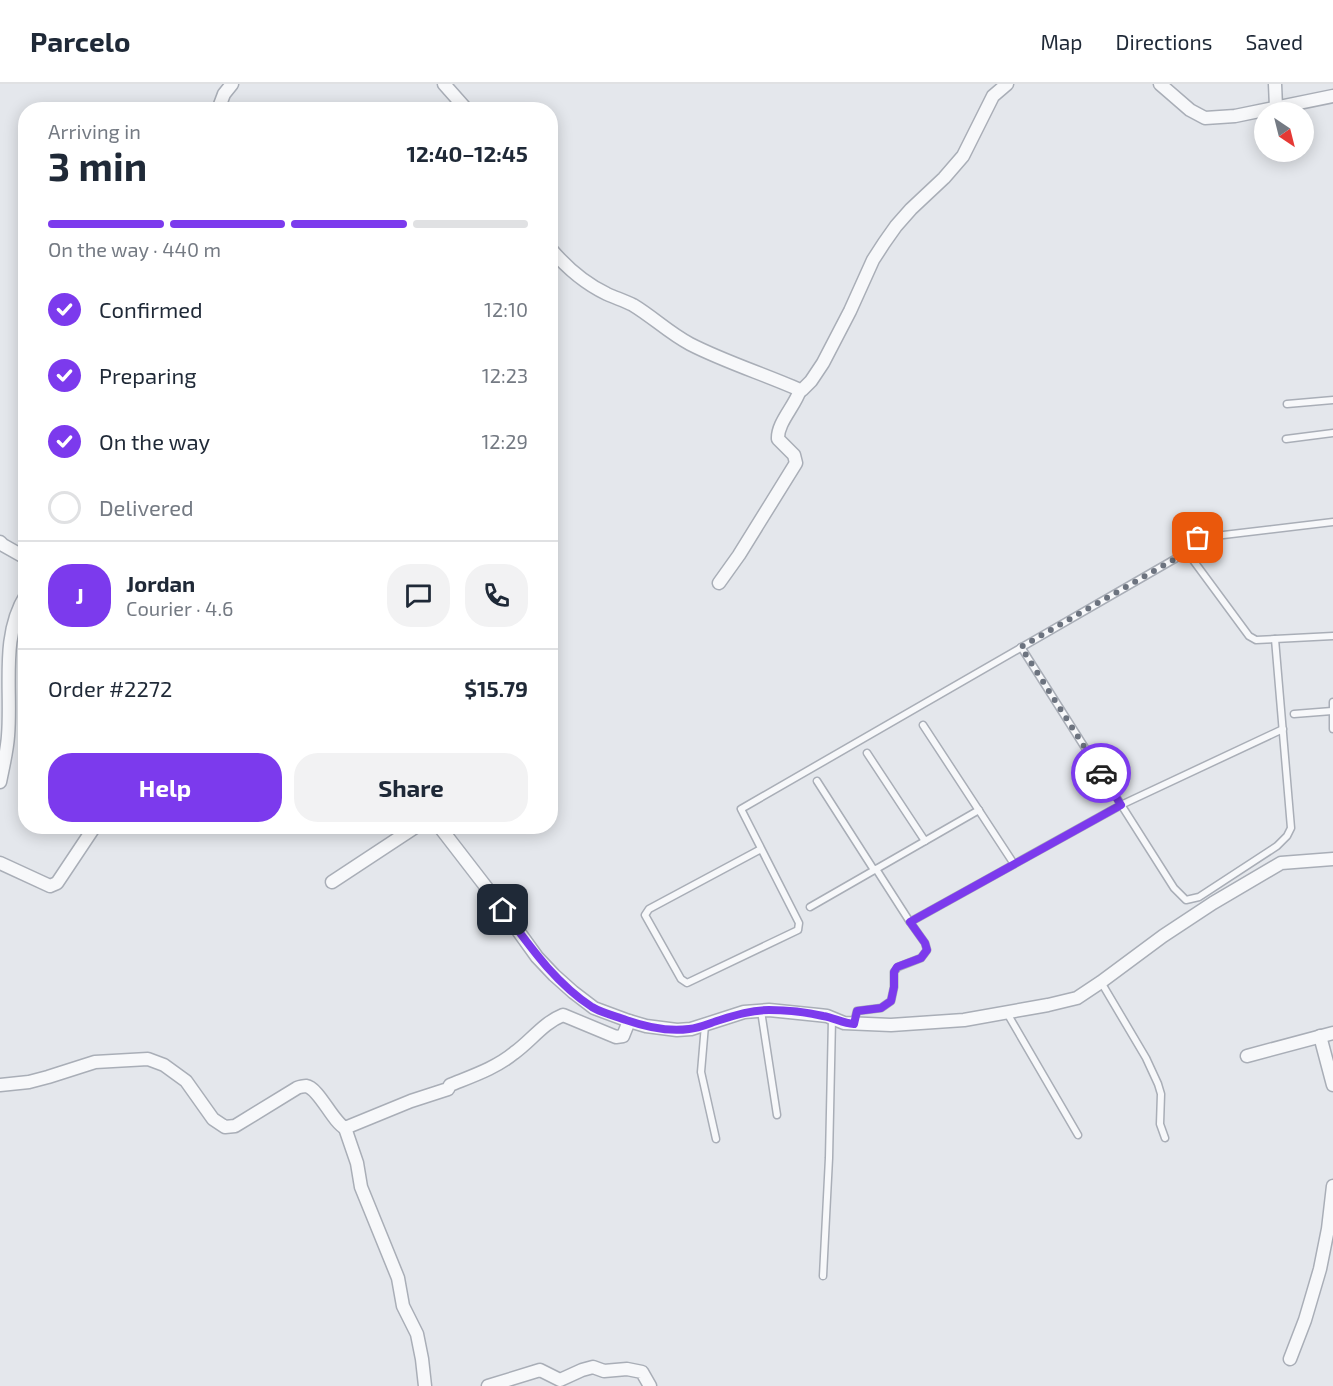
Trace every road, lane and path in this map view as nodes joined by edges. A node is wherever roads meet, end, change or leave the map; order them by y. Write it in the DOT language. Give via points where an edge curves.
graph roads {
  1 [pos="232,84"];
  2 [pos="444,84"];
  3 [pos="1007,84"];
  4 [pos="1160,84"];
  5 [pos="1275,84"];
  6 [pos="1333,96"];
  7 [pos="221,102"];
  8 [pos="460,102"];
  9 [pos="1276,102"];
  10 [pos="1302,102"];
  11 [pos="1254,112"];
  12 [pos="558,256"];
  13 [pos="800,390"];
  14 [pos="1333,400"];
  15 [pos="1287,404"];
  16 [pos="1333,432"];
  17 [pos="1286,439"];
  18 [pos="1333,522"];
  19 [pos="0,542"];
  20 [pos="18,553"];
  21 [pos="1186,556"];
  22 [pos="719,583"];
  23 [pos="18,609"];
  24 [pos="1333,636"];
  25 [pos="1275,639"];
  26 [pos="1021,647"];
  27 [pos="1333,702"];
  28 [pos="1332,711"];
  29 [pos="1293,714"];
  30 [pos="923,725"];
  31 [pos="1282,729"];
  32 [pos="1333,729"];
  33 [pos="867,753"];
  34 [pos="817,781"];
  35 [pos="0,782"];
  36 [pos="1121,805"];
  37 [pos="979,810"];
  38 [pos="90,834"];
  39 [pos="405,834"];
  40 [pos="445,834"];
  41 [pos="925,841"];
  42 [pos="762,849"];
  43 [pos="1333,859"];
  44 [pos="0,863"];
  45 [pos="1014,864"];
  46 [pos="875,869"];
  47 [pos="332,882"];
  48 [pos="810,907"];
  49 [pos="910,922"];
  50 [pos="1101,982"];
  51 [pos="761,1011"];
  52 [pos="1006,1013"];
  53 [pos="832,1018"];
  54 [pos="629,1021"];
  55 [pos="854,1024"];
  56 [pos="705,1025"];
  57 [pos="1333,1032"];
  58 [pos="1320,1036"];
  59 [pos="1247,1056"];
  60 [pos="0,1085"];
  61 [pos="1333,1085"];
  62 [pos="777,1115"];
  63 [pos="345,1128"];
  64 [pos="1078,1135"];
  65 [pos="1165,1138"];
  66 [pos="716,1139"];
  67 [pos="1333,1186"];
  68 [pos="823,1276"];
  69 [pos="1290,1359"];
  70 [pos="425,1386"];
  71 [pos="488,1386"];
  72 [pos="650,1386"];
  1 -- 7 [label="street"];
  2 -- 8 [label="street"];
  3 -- 13 [label="street" via="993,96 963,156 884,243 823,363"];
  4 -- 11 [label="street" via="1205,118"];
  5 -- 9 [label="street"];
  6 -- 10 [label="street"];
  12 -- 13 [label="street" via="576,274 632,305 678,338"];
  13 -- 22 [label="street" via="777,431 778,439 794,455 796,464"];
  14 -- 15 [label="lane"];
  16 -- 17 [label="lane"];
  18 -- 21 [label="lane" via="1198,538"];
  19 -- 20 [label="street"];
  21 -- 25 [label="lane" via="1190,556 1249,636"];
  21 -- 26 [label="lane"];
  23 -- 35 [label="street" via="8,649 8,737"];
  24 -- 25 [label="lane"];
  25 -- 31 [label="lane"];
  26 -- 36 [label="lane"];
  26 -- 42 [label="lane" via="741,809"];
  27 -- 28 [label="lane"];
  28 -- 29 [label="lane"];
  28 -- 32 [label="lane"];
  30 -- 37 [label="lane"];
  31 -- 36 [label="lane"];
  31 -- 36 [label="lane" via="1291,828 1277,846 1199,897 1186,900 1174,888"];
  33 -- 41 [label="lane"];
  34 -- 46 [label="lane"];
  36 -- 45 [label="lane"];
  37 -- 41 [label="lane"];
  37 -- 45 [label="lane"];
  38 -- 44 [label="street" via="57,883 50,886"];
  39 -- 47 [label="street"];
  40 -- 54 [label="street" via="554,975 594,1008"];
  41 -- 46 [label="lane"];
  42 -- 42 [label="lane" via="799,923 798,930 687,983 681,979 645,915 649,909"];
  43 -- 50 [label="street" via="1281,863 1163,936"];
  45 -- 49 [label="lane"];
  46 -- 48 [label="lane"];
  46 -- 49 [label="lane"];
  49 -- 55 [label="lane" via="927,950 921,958 897,967 891,1001 881,1008 857,1011"];
  50 -- 52 [label="street" via="1077,998"];
  50 -- 65 [label="lane" via="1158,1084 1160,1124"];
  51 -- 53 [label="street"];
  51 -- 56 [label="street" via="744,1012"];
  51 -- 62 [label="lane"];
  52 -- 55 [label="street" via="940,1023"];
  52 -- 64 [label="lane"];
  53 -- 55 [label="street"];
  53 -- 68 [label="lane"];
  54 -- 56 [label="street" via="677,1030"];
  54 -- 63 [label="street" via="623,1036 616,1037 563,1015 496,1065 447,1089"];
  56 -- 66 [label="lane" via="701,1072"];
  57 -- 58 [label="street"];
  58 -- 59 [label="street"];
  58 -- 61 [label="street"];
  60 -- 63 [label="street" via="38,1080 94,1062 148,1059 186,1081 213,1119 225,1127 235,1126 306,1086 313,1089"];
  63 -- 70 [label="street" via="361,1187 398,1278 403,1306 417,1334"];
  67 -- 69 [label="street" via="1320,1269"];
  71 -- 72 [label="street" via="540,1370 560,1380 592,1367 642,1372"];
}
